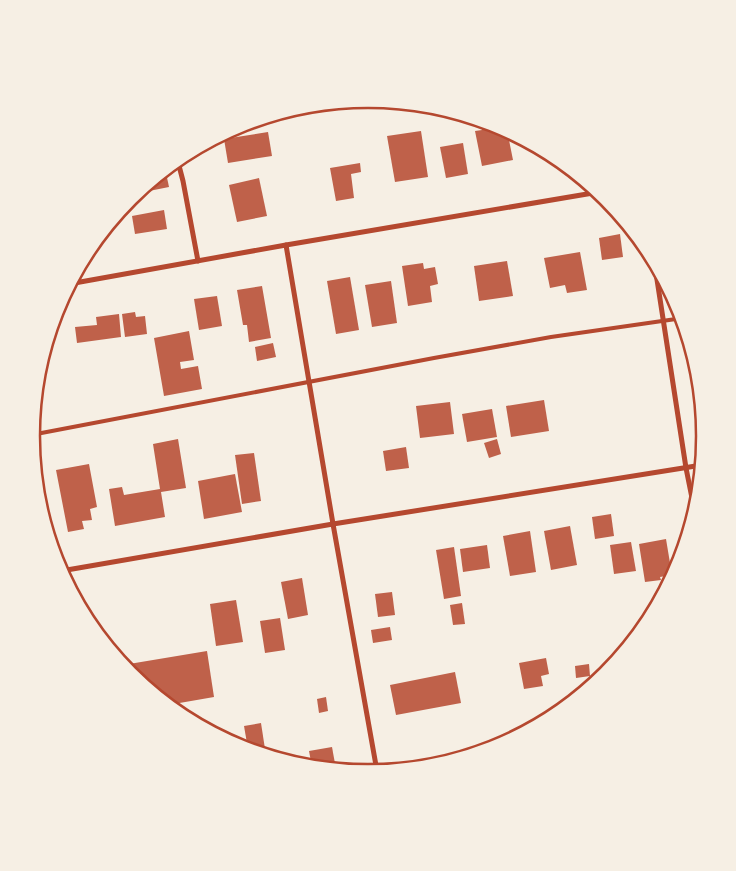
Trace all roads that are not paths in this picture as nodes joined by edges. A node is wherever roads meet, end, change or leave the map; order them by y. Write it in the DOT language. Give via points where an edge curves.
graph roads {
  1 [pos="180,167"];
  2 [pos="589,194"];
  3 [pos="286,245"];
  4 [pos="198,261"];
  5 [pos="78,282"];
  6 [pos="658,282"];
  7 [pos="675,320"];
  8 [pos="664,322"];
  9 [pos="308,382"];
  10 [pos="40,433"];
  11 [pos="694,467"];
  12 [pos="686,468"];
  13 [pos="691,493"];
  14 [pos="333,524"];
  15 [pos="69,569"];
  16 [pos="376,764"];
  1 -- 4 [label="street"];
  2 -- 3 [label="street"];
  3 -- 4 [label="street"];
  3 -- 9 [label="street"];
  4 -- 5 [label="street"];
  6 -- 8 [label="street"];
  7 -- 8 [label="lane"];
  8 -- 9 [label="lane" via="541,339"];
  8 -- 12 [label="street"];
  9 -- 10 [label="lane"];
  9 -- 14 [label="street"];
  11 -- 12 [label="street"];
  12 -- 13 [label="street"];
  12 -- 14 [label="street"];
  14 -- 15 [label="street"];
  14 -- 16 [label="street"];
}
